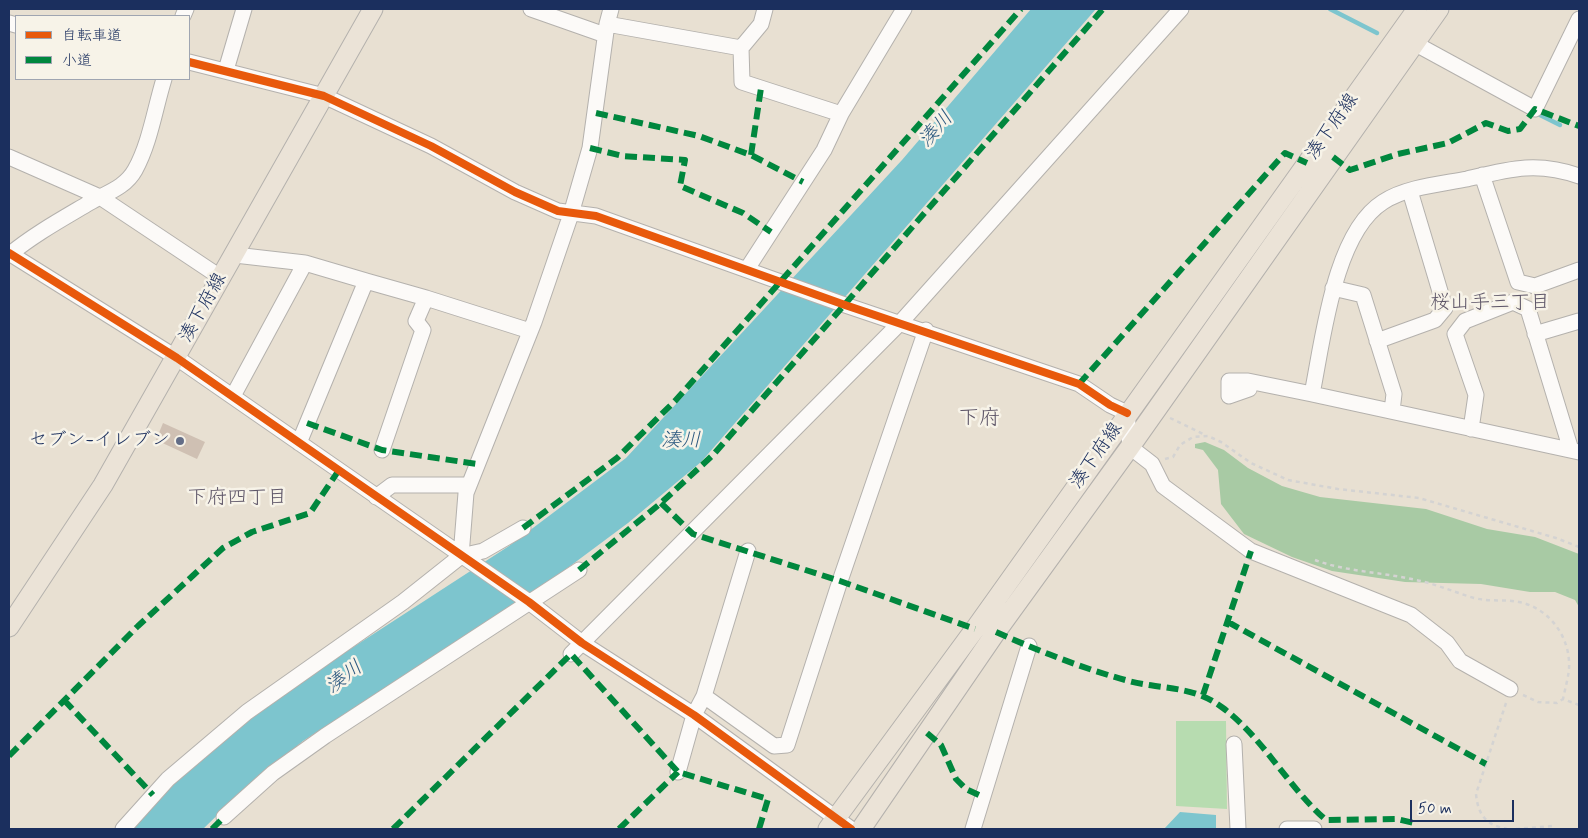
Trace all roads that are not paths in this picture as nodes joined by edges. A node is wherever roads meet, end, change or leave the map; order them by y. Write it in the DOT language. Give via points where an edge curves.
graph roads {
  1 [pos="244,9"];
  2 [pos="373,9"];
  3 [pos="531,9"];
  4 [pos="765,9"];
  5 [pos="904,9"];
  6 [pos="1181,9"];
  7 [pos="1417,9"];
  8 [pos="1439,9"];
  9 [pos="1579,20"];
  10 [pos="608,23"];
  11 [pos="1414,43"];
  12 [pos="741,48"];
  13 [pos="190,62"];
  14 [pos="226,70"];
  15 [pos="164,80"];
  16 [pos="324,96"];
  17 [pos="840,114"];
  18 [pos="9,157"];
  19 [pos="1482,175"];
  20 [pos="1579,176"];
  21 [pos="1410,191"];
  22 [pos="100,197"];
  23 [pos="571,214"];
  24 [pos="9,254"];
  25 [pos="235,255"];
  26 [pos="305,263"];
  27 [pos="747,269"];
  28 [pos="1579,270"];
  29 [pos="220,277"];
  30 [pos="366,281"];
  31 [pos="1334,288"];
  32 [pos="426,298"];
  33 [pos="901,322"];
  34 [pos="1579,322"];
  35 [pos="926,330"];
  36 [pos="530,331"];
  37 [pos="1535,334"];
  38 [pos="1378,341"];
  39 [pos="177,358"];
  40 [pos="1248,381"];
  41 [pos="1312,394"];
  42 [pos="233,396"];
  43 [pos="1392,411"];
  44 [pos="1127,413"];
  45 [pos="1471,429"];
  46 [pos="299,443"];
  47 [pos="1130,447"];
  48 [pos="382,450"];
  49 [pos="1575,451"];
  50 [pos="469,485"];
  51 [pos="376,497"];
  52 [pos="523,528"];
  53 [pos="748,551"];
  54 [pos="461,556"];
  55 [pos="579,570"];
  56 [pos="529,602"];
  57 [pos="9,627"];
  58 [pos="1029,646"];
  59 [pos="576,648"];
  60 [pos="1510,690"];
  61 [pos="704,696"];
  62 [pos="694,715"];
  63 [pos="1234,744"];
  64 [pos="678,772"];
  65 [pos="224,817"];
  66 [pos="832,823"];
  67 [pos="123,829"];
  68 [pos="851,829"];
  69 [pos="861,829"];
  70 [pos="973,829"];
  71 [pos="1238,829"];
  72 [pos="1287,829"];
  73 [pos="1314,829"];
  1 -- 14 [label="street"];
  2 -- 16 [label="main road, 湊下府線"];
  3 -- 10 [label="street"];
  4 -- 12 [label="street" via="761,24"];
  5 -- 17 [label="street"];
  6 -- 33 [label="street"];
  7 -- 44 [label="main road, 湊下府線"];
  8 -- 11 [label="main road, 湊下府線"];
  9 -- 11 [label="street" via="1535,109"];
  10 -- 12 [label="street"];
  10 -- 23 [label="street" via="590,148"];
  11 -- 47 [label="main road, 湊下府線"];
  12 -- 17 [label="street" via="742,82"];
  13 -- 14 [label="street"];
  14 -- 16 [label="street"];
  15 -- 22 [label="street" via="135,171 119,188"];
  16 -- 23 [label="street" via="431,146 515,192"];
  16 -- 25 [label="main road, 湊下府線"];
  17 -- 27 [label="street" via="824,150"];
  18 -- 22 [label="street"];
  19 -- 20 [label="street" via="1519,167 1558,168"];
  19 -- 21 [label="street"];
  19 -- 28 [label="street" via="1518,282 1535,286"];
  21 -- 31 [label="street" via="1383,202 1362,222 1346,250"];
  21 -- 38 [label="street" via="1445,308 1435,320"];
  22 -- 24 [label="street"];
  22 -- 29 [label="street"];
  23 -- 27 [label="street" via="596,216"];
  23 -- 36 [label="street"];
  24 -- 39 [label="street"];
  25 -- 26 [label="street"];
  25 -- 29 [label="main road, 湊下府線"];
  26 -- 30 [label="street"];
  26 -- 42 [label="street"];
  27 -- 33 [label="street"];
  29 -- 39 [label="main road, 湊下府線"];
  30 -- 32 [label="street"];
  30 -- 46 [label="street"];
  31 -- 38 [label="street" via="1363,295"];
  31 -- 41 [label="street"];
  32 -- 36 [label="street"];
  32 -- 48 [label="street" via="416,321 423,330"];
  33 -- 35 [label="street"];
  33 -- 59 [label="street"];
  34 -- 37 [label="street"];
  35 -- 44 [label="street" via="1079,384"];
  35 -- 61 [label="street" via="787,745 774,746"];
  36 -- 50 [label="street"];
  37 -- 45 [label="street" via="1528,309 1513,302 1465,321 1455,334 1476,395"];
  37 -- 49 [label="street"];
  38 -- 43 [label="street" via="1394,394"];
  39 -- 42 [label="street"];
  39 -- 57 [label="main road, 湊下府線" via="104,485"];
  40 -- 41 [label="street"];
  41 -- 43 [label="street"];
  42 -- 46 [label="street"];
  43 -- 45 [label="street"];
  44 -- 47 [label="street"];
  44 -- 66 [label="main road, 湊下府線"];
  45 -- 49 [label="street"];
  46 -- 51 [label="street"];
  47 -- 60 [label="street" via="1152,464 1163,486 1251,551 1411,616 1447,643 1460,661"];
  47 -- 69 [label="main road, 湊下府線" via="996,632"];
  50 -- 51 [label="street" via="392,485"];
  50 -- 54 [label="street"];
  51 -- 54 [label="street"];
  52 -- 54 [label="street" via="483,551"];
  53 -- 61 [label="street"];
  54 -- 56 [label="street"];
  54 -- 67 [label="street" via="403,602 247,712 168,779"];
  55 -- 56 [label="street"];
  56 -- 59 [label="street"];
  56 -- 65 [label="street" via="272,773"];
  58 -- 70 [label="street"];
  59 -- 62 [label="street"];
  61 -- 62 [label="street"];
  62 -- 64 [label="street"];
  62 -- 66 [label="street"];
  63 -- 71 [label="street"];
  66 -- 68 [label="street"];
  72 -- 73 [label="street"];
}
